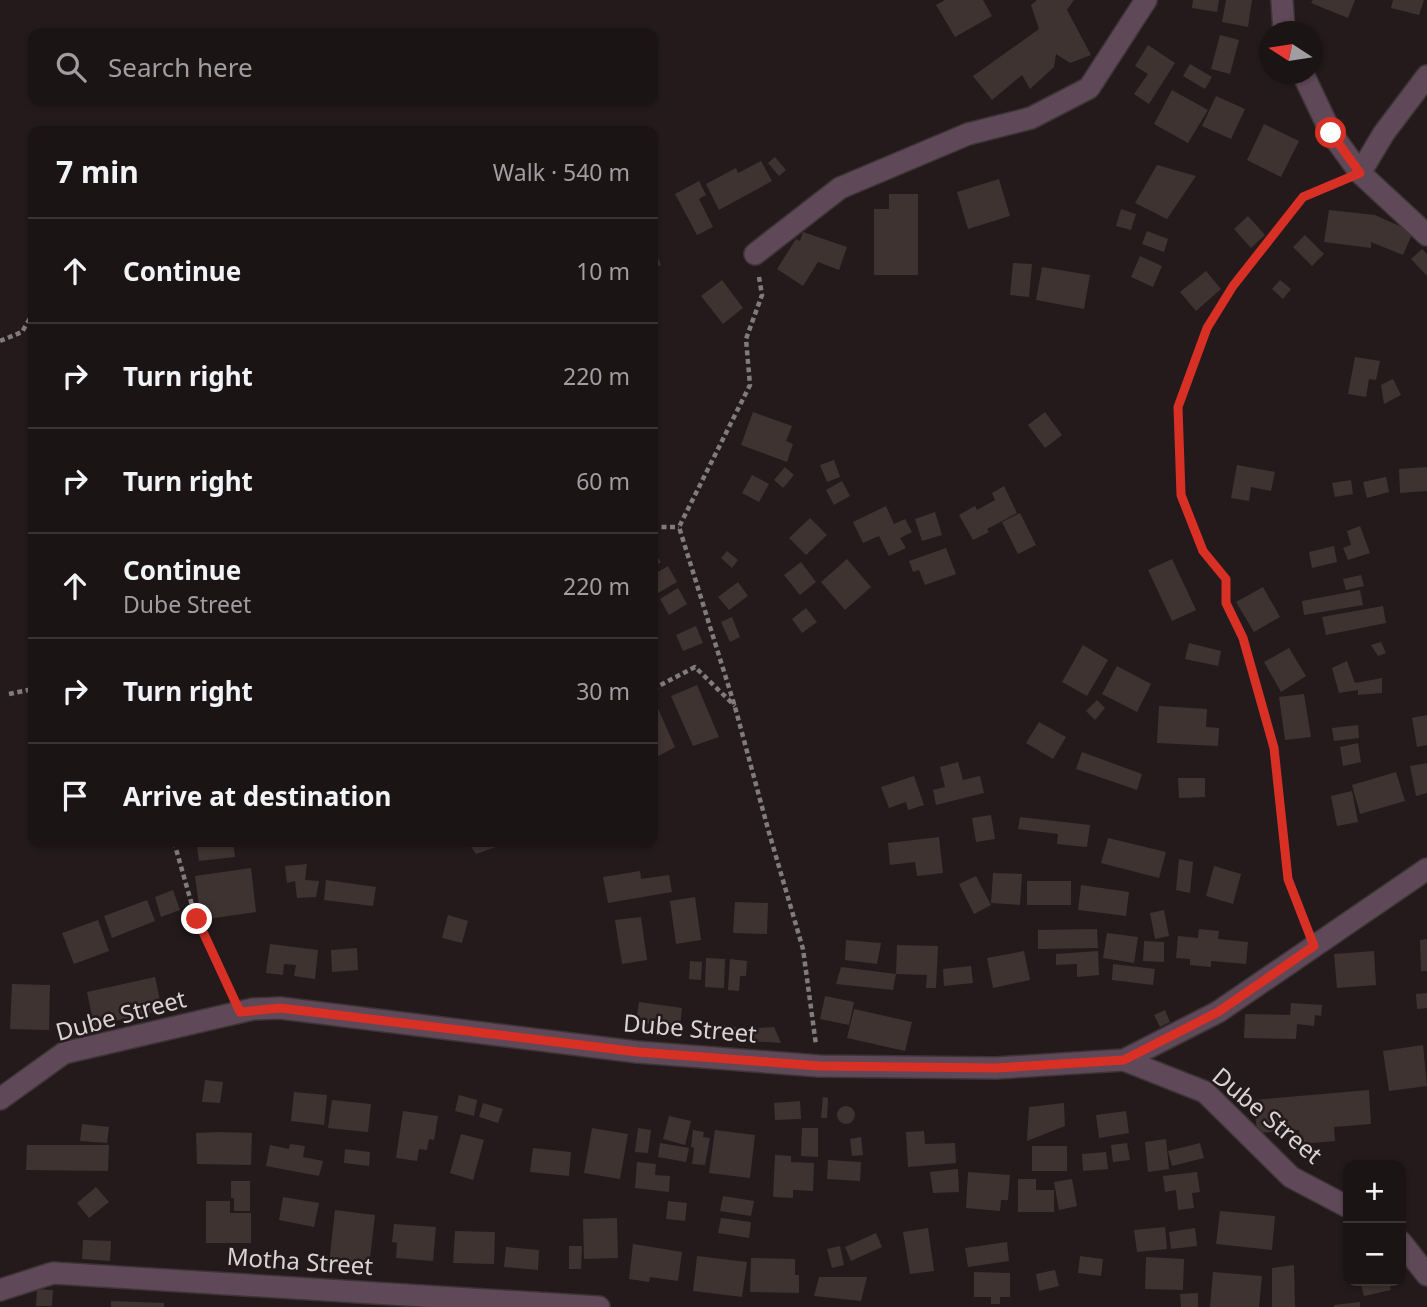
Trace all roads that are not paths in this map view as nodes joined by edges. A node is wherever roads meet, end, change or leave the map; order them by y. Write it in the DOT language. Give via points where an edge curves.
graph roads {
  1 [pos="1146,0"];
  2 [pos="1282,0"];
  3 [pos="1283,21"];
  4 [pos="1427,76"];
  5 [pos="1308,84"];
  6 [pos="1360,173"];
  7 [pos="1427,235"];
  8 [pos="755,254"];
  9 [pos="1427,869"];
  10 [pos="1124,1060"];
  11 [pos="0,1099"];
  12 [pos="1343,1204"];
  13 [pos="1406,1248"];
  14 [pos="1427,1275"];
  15 [pos="0,1290"];
  16 [pos="599,1307"];
  1 -- 8 [label="street" via="1089,88 1031,118 968,134 840,188"];
  2 -- 3 [label="street"];
  4 -- 6 [label="street"];
  5 -- 6 [label="street" via="1331,133"];
  6 -- 7 [label="street"];
  9 -- 10 [label="street" via="1218,1012"];
  10 -- 11 [label="street, Dube Street" via="996,1068 819,1066 638,1052 280,1008 240,1012 64,1053"];
  10 -- 12 [label="street, Dube Street" via="1205,1092 1291,1177"];
  13 -- 14 [label="street"];
  15 -- 16 [label="street, Motha Street" via="53,1273"];
}
